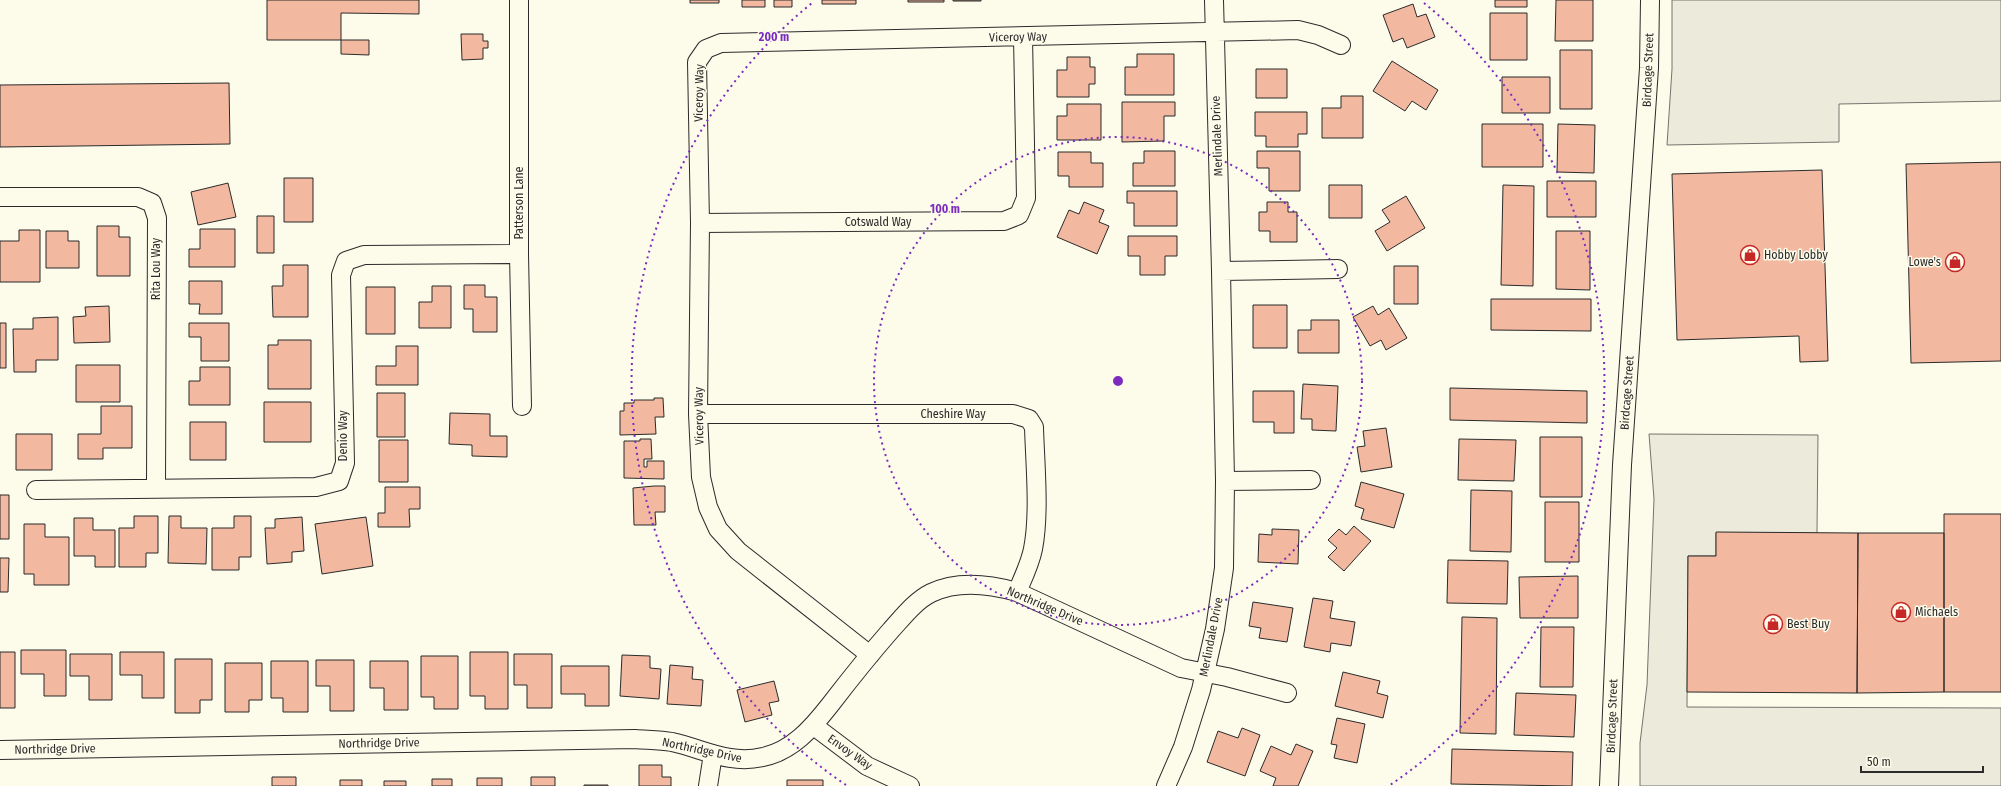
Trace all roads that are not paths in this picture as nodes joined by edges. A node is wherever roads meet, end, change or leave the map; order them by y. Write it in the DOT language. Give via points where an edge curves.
graph roads {
  1 [pos="518,0"];
  2 [pos="1214,0"];
  3 [pos="1650,0"];
  4 [pos="1214,30"];
  5 [pos="1023,37"];
  6 [pos="1341,45"];
  7 [pos="0,197"];
  8 [pos="700,223"];
  9 [pos="519,254"];
  10 [pos="1338,269"];
  11 [pos="1221,271"];
  12 [pos="522,406"];
  13 [pos="698,414"];
  14 [pos="1311,480"];
  15 [pos="1225,482"];
  16 [pos="156,488"];
  17 [pos="36,490"];
  18 [pos="1017,592"];
  19 [pos="870,655"];
  20 [pos="1204,673"];
  21 [pos="1287,693"];
  22 [pos="814,726"];
  23 [pos="0,750"];
  24 [pos="713,754"];
  25 [pos="708,786"];
  26 [pos="910,786"];
  27 [pos="1166,786"];
  28 [pos="1609,786"];
  1 -- 9 [label="street, Patterson Lane"];
  2 -- 4 [label="street, Merlindale Drive"];
  3 -- 28 [label="street, Birdcage Street" via="1649,68 1622,465"];
  4 -- 5 [label="street, Viceroy Way"];
  4 -- 6 [label="street, Viceroy Way" via="1298,30"];
  4 -- 11 [label="street, Merlindale Drive"];
  5 -- 8 [label="street, Viceroy Way" via="721,43 706,48 697,62"];
  5 -- 8 [label="street, Cotswald Way" via="1026,198 1019,215 1004,221"];
  7 -- 16 [label="street, Rita Lou Way" via="138,197 152,204 157,218"];
  8 -- 13 [label="street, Viceroy Way"];
  9 -- 12 [label="street, Patterson Lane"];
  9 -- 16 [label="street, Denio Way" via="364,255 346,261 341,275 345,463 339,481 316,487"];
  10 -- 11 [label="street"];
  11 -- 15 [label="street, Merlindale Drive"];
  13 -- 18 [label="street, Cheshire Way" via="1013,414 1029,419 1034,427 1036,532 1028,568"];
  13 -- 19 [label="street, Viceroy Way" via="701,477 708,508 718,529 738,551"];
  14 -- 15 [label="street"];
  15 -- 20 [label="street, Merlindale Drive" via="1224,568 1215,629"];
  16 -- 17 [label="street, Denio Way"];
  18 -- 19 [label="street, Northridge Drive" via="975,584 953,586 931,593 911,608"];
  18 -- 20 [label="street, Northridge Drive" via="1181,668"];
  19 -- 22 [label="street, Northridge Drive"];
  20 -- 21 [label="street, Northridge Drive"];
  20 -- 27 [label="street, Merlindale Drive" via="1183,746"];
  22 -- 24 [label="street, Northridge Drive" via="785,750 764,757 741,761"];
  22 -- 26 [label="street, Envoy Way" via="867,766"];
  23 -- 24 [label="street, Northridge Drive" via="636,739 672,742"];
  24 -- 25 [label="street"];
}
